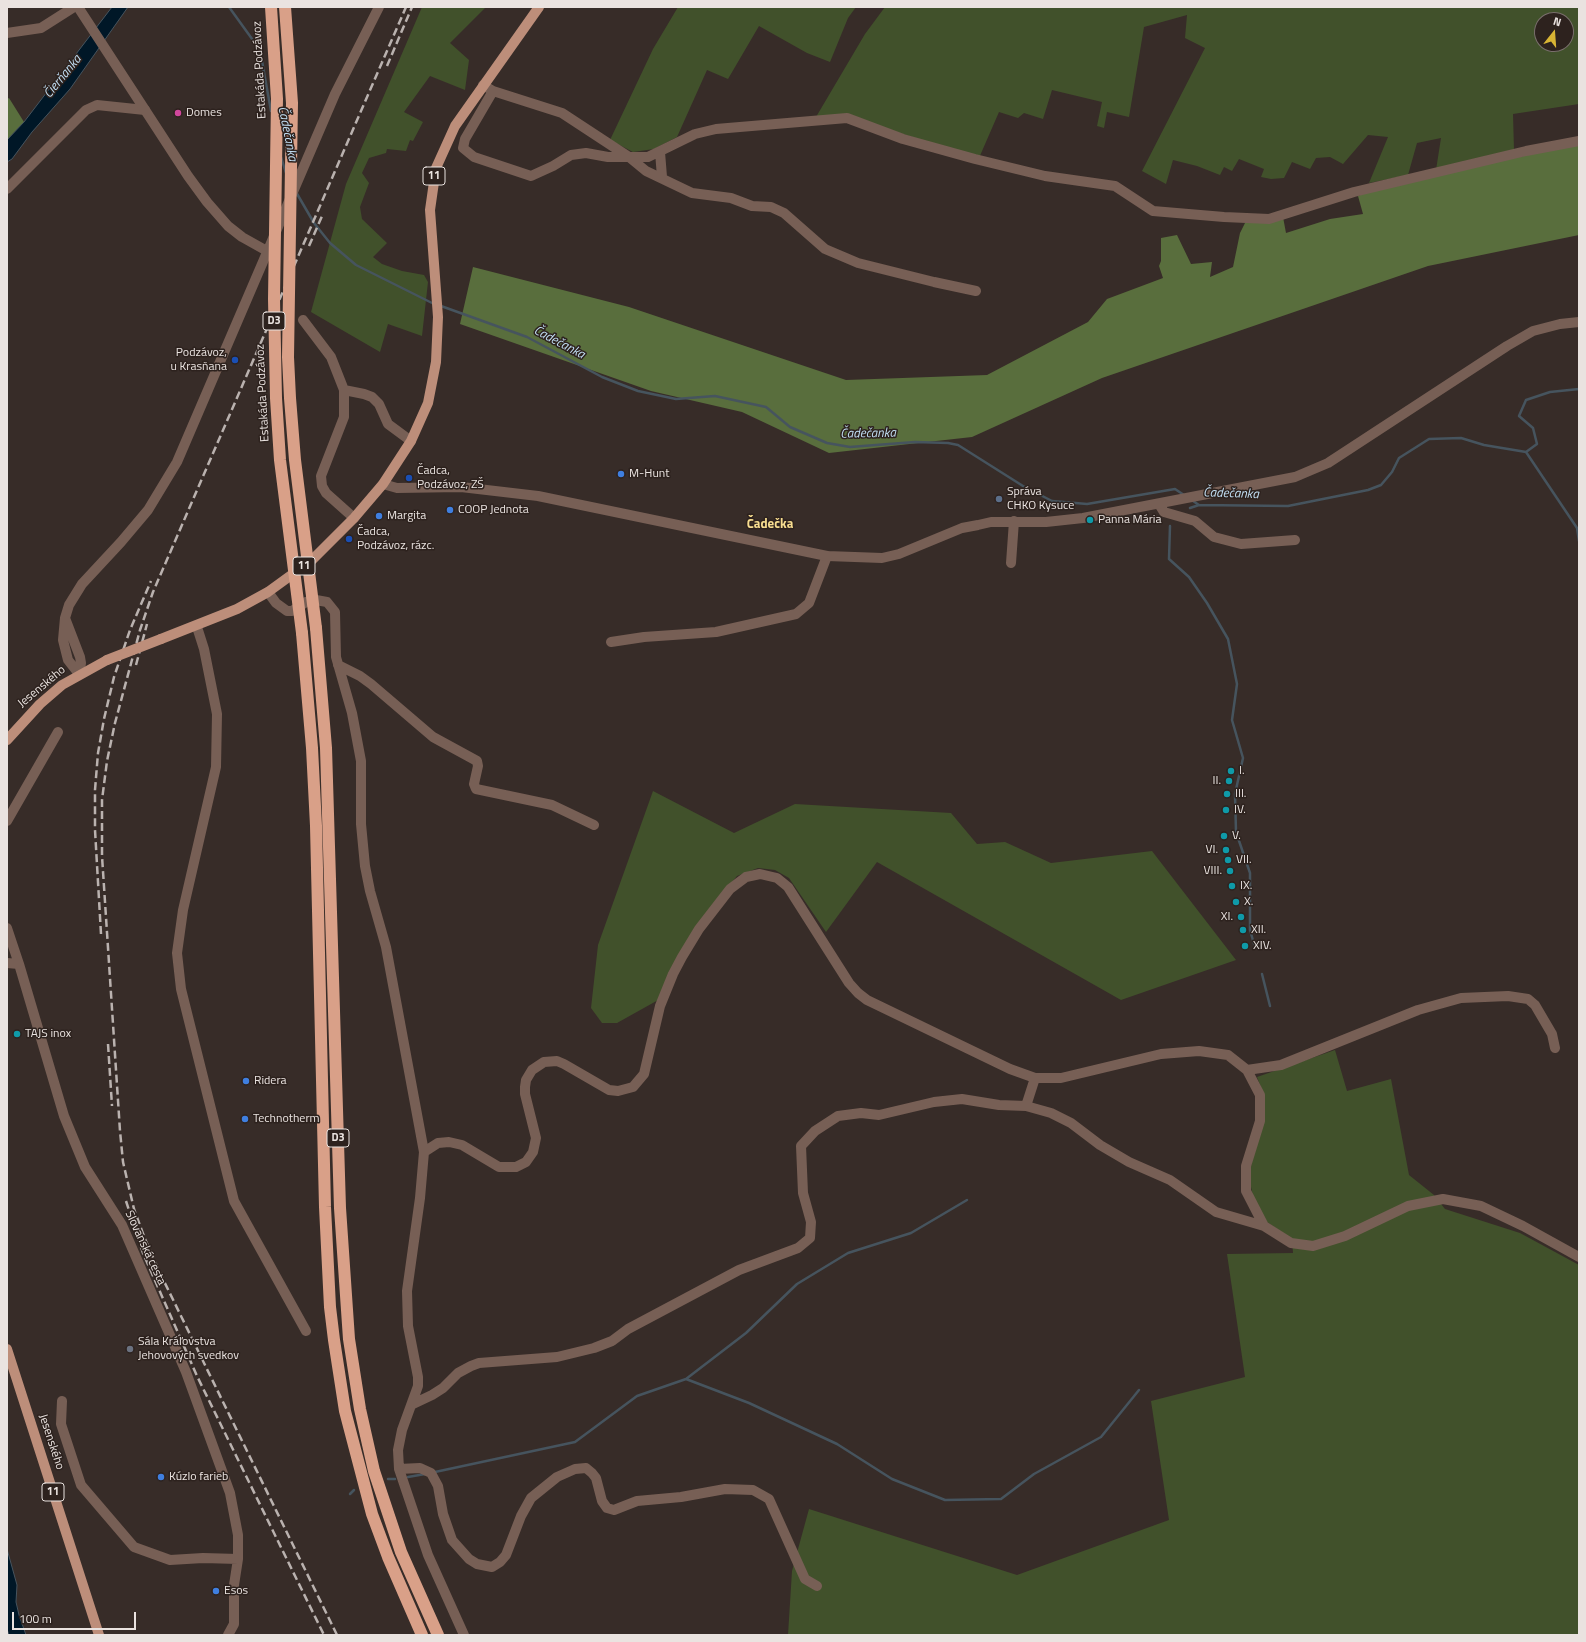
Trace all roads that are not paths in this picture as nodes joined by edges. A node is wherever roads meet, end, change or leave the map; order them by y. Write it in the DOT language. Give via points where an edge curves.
graph roads {
  1 [pos="74,7"];
  2 [pos="78,7"];
  3 [pos="271,7"];
  4 [pos="285,7"];
  5 [pos="379,7"];
  6 [pos="539,7"];
  7 [pos="7,33"];
  8 [pos="483,85"];
  9 [pos="493,92"];
  10 [pos="145,110"];
  11 [pos="1579,141"];
  12 [pos="660,152"];
  13 [pos="629,157"];
  14 [pos="662,177"];
  15 [pos="7,189"];
  16 [pos="267,251"];
  17 [pos="976,291"];
  18 [pos="304,320"];
  19 [pos="1579,322"];
  20 [pos="344,390"];
  21 [pos="411,441"];
  22 [pos="383,484"];
  23 [pos="1159,504"];
  24 [pos="354,518"];
  25 [pos="1014,521"];
  26 [pos="1295,540"];
  27 [pos="826,556"];
  28 [pos="1011,563"];
  29 [pos="268,592"];
  30 [pos="197,626"];
  31 [pos="611,642"];
  32 [pos="338,664"];
  33 [pos="79,674"];
  34 [pos="58,732"];
  35 [pos="7,740"];
  36 [pos="7,821"];
  37 [pos="594,825"];
  38 [pos="7,928"];
  39 [pos="7,963"];
  40 [pos="19,964"];
  41 [pos="1555,1048"];
  42 [pos="1247,1070"];
  43 [pos="1035,1078"];
  44 [pos="1026,1106"];
  45 [pos="424,1152"];
  46 [pos="1264,1226"];
  47 [pos="1579,1257"];
  48 [pos="306,1331"];
  49 [pos="7,1349"];
  50 [pos="62,1401"];
  51 [pos="413,1404"];
  52 [pos="399,1468"];
  53 [pos="238,1559"];
  54 [pos="817,1586"];
  55 [pos="98,1635"];
  56 [pos="228,1635"];
  57 [pos="422,1635"];
  58 [pos="438,1635"];
  59 [pos="464,1635"];
  1 -- 7 [label="street" via="41,28"];
  2 -- 10 [label="street"];
  3 -- 57 [label="highway, Estakáda Podzávoz / D3, bridge" via="277,99 274,299 276,398 280,460 302,633 311,732 330,1307 345,1411 372,1514"];
  4 -- 58 [label="highway, D3, bridge" via="292,103 288,350 290,398 316,628 326,748 345,1308 360,1409 376,1478 401,1552"];
  5 -- 16 [label="street, bridge" via="335,94"];
  6 -- 8 [label="main road, 11"];
  8 -- 9 [label="street"];
  8 -- 21 [label="main road, 11" via="455,126 436,168 430,210 438,316 437,349 433,384 423,418"];
  9 -- 13 [label="street" via="562,113"];
  9 -- 13 [label="street" via="465,139 463,148 474,157 531,176 571,155 586,153"];
  10 -- 15 [label="street" via="97,105 86,110"];
  10 -- 16 [label="street" via="217,215 242,237"];
  11 -- 12 [label="street" via="1354,192 1269,219 1153,211 1115,186 1045,176 975,159 903,139 847,118 716,129 695,134"];
  12 -- 13 [label="street" via="648,157"];
  12 -- 14 [label="street"];
  13 -- 14 [label="street" via="646,171"];
  14 -- 17 [label="street" via="692,193 730,198 752,206 771,207 784,213 825,249 858,262"];
  16 -- 33 [label="street" via="168,479 136,526 74,595 65,618 63,640 68,660"];
  18 -- 20 [label="street" via="331,357"];
  19 -- 23 [label="street" via="1533,331 1311,472"];
  20 -- 21 [label="street" via="372,397 379,404 388,424"];
  20 -- 24 [label="street" via="344,417 321,476 326,493"];
  21 -- 22 [label="main road, 11"];
  22 -- 24 [label="main road, 11"];
  22 -- 27 [label="street" via="397,488 461,487 538,496"];
  23 -- 25 [label="street" via="1083,518 1046,522"];
  23 -- 26 [label="street" via="1164,512 1195,521 1214,537 1241,544"];
  24 -- 29 [label="main road, 11" via="312,560"];
  25 -- 27 [label="street" via="991,522 962,528 899,554 882,558"];
  25 -- 28 [label="street"];
  27 -- 31 [label="street" via="809,603 796,614 716,632"];
  29 -- 30 [label="main road, 11"];
  29 -- 32 [label="street" via="276,603 287,611 316,600 327,602 331,606 336,620 335,645"];
  30 -- 33 [label="main road, 11, bridge" via="107,660"];
  30 -- 48 [label="street" via="216,714 216,767 182,917 177,953 181,989 234,1201"];
  32 -- 37 [label="street" via="371,684 433,738 477,761 474,784 476,790 552,805"];
  32 -- 45 [label="street" via="352,713 361,761 361,824 365,866 388,954"];
  33 -- 35 [label="main road, Jesenského / 11" via="40,704"];
  34 -- 36 [label="street"];
  38 -- 40 [label="street, Slovanská cesta"];
  39 -- 40 [label="street"];
  40 -- 53 [label="street, Slovanská cesta" via="64,1116 85,1167 122,1224 186,1372 230,1493 238,1535"];
  41 -- 42 [label="street" via="1552,1034 1535,1005 1528,999 1508,996 1461,998 1418,1010 1282,1065"];
  42 -- 43 [label="street" via="1228,1055 1199,1051 1161,1054 1060,1078"];
  42 -- 46 [label="street" via="1260,1095 1260,1121 1246,1166 1246,1191"];
  43 -- 44 [label="street"];
  43 -- 45 [label="street" via="1010,1069 858,993 788,887 772,876 753,874 740,880 730,889 699,929 672,974 660,1006 647,1066 639,1082 625,1090 609,1090 564,1064 557,1061 544,1062 532,1070 526,1080 525,1094 536,1138 533,1152 526,1162 516,1167 499,1167 462,1145 449,1142 438,1143"];
  44 -- 46 [label="street" via="1051,1113 1071,1123 1100,1145 1129,1162 1170,1180 1216,1212"];
  44 -- 51 [label="street" via="962,1099 934,1102 879,1115 861,1113 838,1116 815,1131 801,1146 803,1193 811,1222 810,1238 798,1248 740,1270 628,1329 612,1341 557,1357 479,1363 458,1372 442,1388"];
  45 -- 51 [label="street" via="407,1291 408,1326 418,1377"];
  46 -- 47 [label="street" via="1291,1243 1313,1246 1345,1236 1408,1206 1443,1199 1481,1206"];
  49 -- 55 [label="main road, Jesenského / 11"];
  50 -- 53 [label="street" via="61,1424 81,1485 134,1547 170,1560"];
  51 -- 52 [label="street" via="402,1430 398,1450"];
  52 -- 54 [label="street" via="420,1468 431,1474 438,1486 443,1514 452,1540 469,1560 492,1567 506,1555 531,1498 557,1477 575,1469 586,1468 592,1473 596,1478 602,1501 607,1508 614,1510 638,1501 725,1490 753,1490 769,1499 805,1579"];
  52 -- 59 [label="street" via="428,1555"];
  53 -- 56 [label="street, Slovanská cesta" via="234,1585 234,1624"];
}
